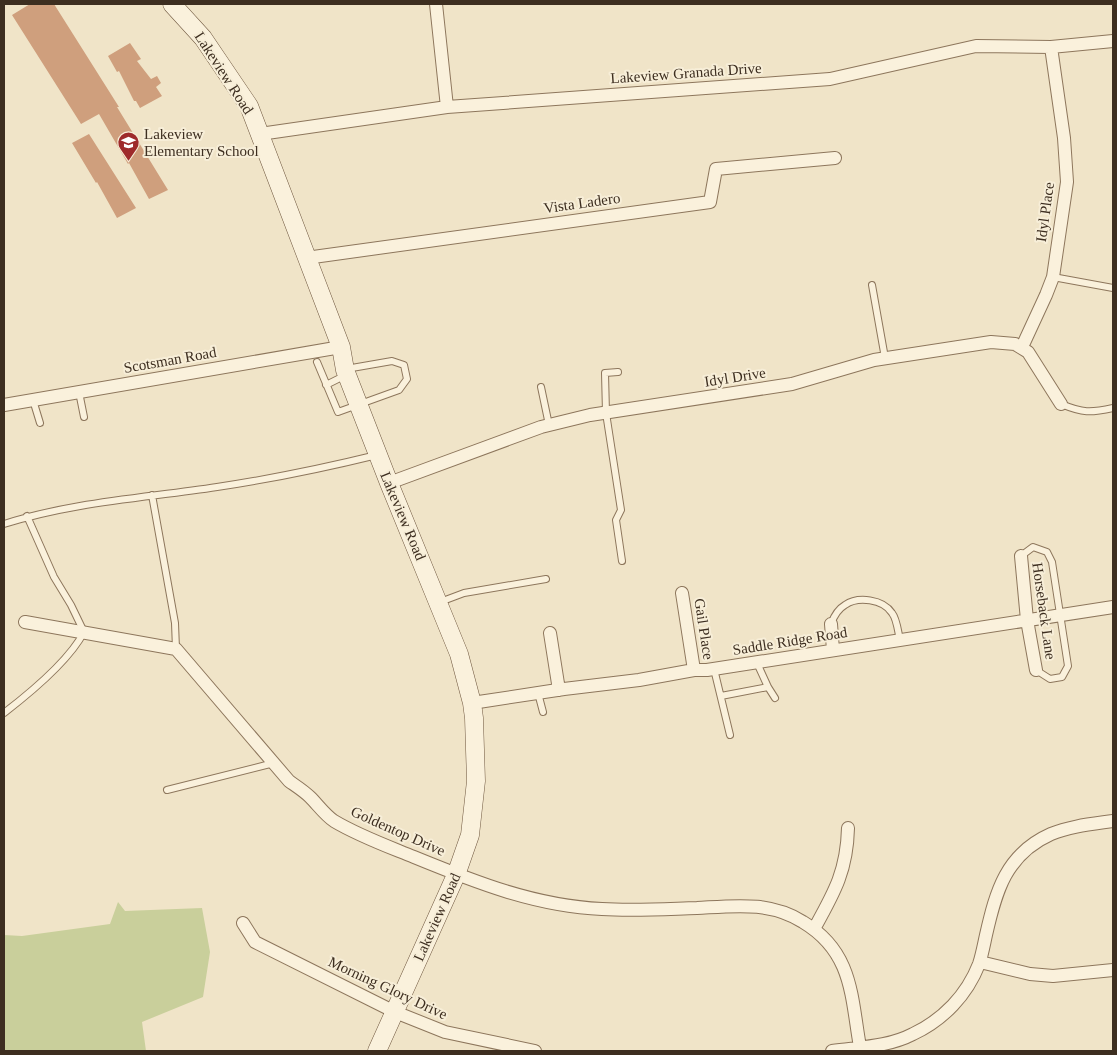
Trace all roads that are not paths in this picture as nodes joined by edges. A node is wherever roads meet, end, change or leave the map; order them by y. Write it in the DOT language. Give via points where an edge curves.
graph roads {
  1 [pos="172,4"];
  2 [pos="436,4"];
  3 [pos="1113,41"];
  4 [pos="1051,47"];
  5 [pos="446,107"];
  6 [pos="260,134"];
  7 [pos="835,158"];
  8 [pos="306,258"];
  9 [pos="1053,277"];
  10 [pos="872,284"];
  11 [pos="1113,288"];
  12 [pos="341,347"];
  13 [pos="1022,347"];
  14 [pos="885,358"];
  15 [pos="317,362"];
  16 [pos="346,372"];
  17 [pos="618,372"];
  18 [pos="326,385"];
  19 [pos="541,387"];
  20 [pos="79,392"];
  21 [pos="33,400"];
  22 [pos="4,404"];
  23 [pos="1061,404"];
  24 [pos="358,405"];
  25 [pos="1113,408"];
  26 [pos="606,413"];
  27 [pos="84,417"];
  28 [pos="40,423"];
  29 [pos="549,425"];
  30 [pos="378,454"];
  31 [pos="389,484"];
  32 [pos="152,496"];
  33 [pos="26,516"];
  34 [pos="4,524"];
  35 [pos="1021,556"];
  36 [pos="622,561"];
  37 [pos="546,579"];
  38 [pos="682,594"];
  39 [pos="439,602"];
  40 [pos="1113,607"];
  41 [pos="1061,615"];
  42 [pos="1027,620"];
  43 [pos="25,622"];
  44 [pos="830,624"];
  45 [pos="84,632"];
  46 [pos="550,633"];
  47 [pos="900,640"];
  48 [pos="176,649"];
  49 [pos="833,650"];
  50 [pos="758,663"];
  51 [pos="714,669"];
  52 [pos="694,670"];
  53 [pos="1036,670"];
  54 [pos="768,687"];
  55 [pos="559,690"];
  56 [pos="538,693"];
  57 [pos="721,696"];
  58 [pos="776,698"];
  59 [pos="472,703"];
  60 [pos="543,712"];
  61 [pos="4,713"];
  62 [pos="730,735"];
  63 [pos="274,763"];
  64 [pos="167,790"];
  65 [pos="1113,821"];
  66 [pos="848,828"];
  67 [pos="456,875"];
  68 [pos="244,923"];
  69 [pos="814,929"];
  70 [pos="980,962"];
  71 [pos="1113,970"];
  72 [pos="394,1012"];
  73 [pos="860,1047"];
  74 [pos="377,1051"];
  75 [pos="534,1051"];
  76 [pos="832,1051"];
  1 -- 6 [label="street, Lakeview Road" via="225,70 249,106"];
  2 -- 5 [label="street"];
  3 -- 4 [label="street, Lakeview Granada Drive"];
  4 -- 5 [label="street, Lakeview Granada Drive" via="976,46 830,79"];
  4 -- 9 [label="street, Idyl Place" via="1067,182"];
  5 -- 6 [label="street, Lakeview Granada Drive"];
  6 -- 8 [label="street, Lakeview Road"];
  7 -- 8 [label="street, Vista Ladero" via="716,169 710,202"];
  8 -- 12 [label="street, Lakeview Road"];
  9 -- 11 [label="lane"];
  9 -- 13 [label="street, Idyl Place"];
  10 -- 14 [label="lane"];
  12 -- 16 [label="street, Lakeview Road"];
  12 -- 20 [label="street, Scotsman Road"];
  13 -- 14 [label="street, Idyl Drive" via="1007,342 991,342"];
  13 -- 23 [label="street" via="1034,359"];
  14 -- 26 [label="street, Idyl Drive" via="792,384"];
  15 -- 18 [label="lane"];
  16 -- 18 [label="lane"];
  16 -- 24 [label="street, Lakeview Road"];
  16 -- 24 [label="lane" via="392,361 404,365 407,379 399,390"];
  17 -- 26 [label="lane" via="605,373"];
  18 -- 24 [label="lane" via="338,412"];
  19 -- 29 [label="lane"];
  20 -- 21 [label="street, Scotsman Road"];
  20 -- 27 [label="lane"];
  21 -- 22 [label="street, Scotsman Road"];
  21 -- 28 [label="lane"];
  23 -- 25 [label="lane" via="1085,412"];
  24 -- 30 [label="street, Lakeview Road"];
  26 -- 29 [label="street, Idyl Drive"];
  26 -- 36 [label="lane" via="621,510 616,520"];
  29 -- 31 [label="street, Idyl Drive"];
  30 -- 31 [label="street, Lakeview Road"];
  30 -- 32 [label="lane" via="332,466"];
  31 -- 39 [label="street, Lakeview Road"];
  32 -- 33 [label="lane"];
  32 -- 48 [label="lane"];
  33 -- 34 [label="lane"];
  33 -- 45 [label="lane"];
  35 -- 41 [label="lane" via="1033,547 1046,552 1052,562"];
  35 -- 42 [label="street, Horseback Lane"];
  37 -- 39 [label="lane" via="464,593"];
  38 -- 52 [label="street, Gail Place"];
  39 -- 59 [label="street, Lakeview Road" via="459,654"];
  40 -- 41 [label="street, Saddle Ridge Road"];
  41 -- 42 [label="street, Saddle Ridge Road"];
  41 -- 53 [label="lane" via="1068,666 1062,677 1050,679"];
  42 -- 47 [label="street, Saddle Ridge Road"];
  42 -- 53 [label="street, Horseback Lane"];
  43 -- 45 [label="street"];
  44 -- 47 [label="lane" via="846,604 863,599 882,604 893,613"];
  44 -- 49 [label="street"];
  45 -- 48 [label="street"];
  45 -- 61 [label="lane" via="64,659"];
  46 -- 55 [label="street"];
  47 -- 49 [label="street, Saddle Ridge Road"];
  48 -- 63 [label="street, Goldentop Drive"];
  49 -- 50 [label="street, Saddle Ridge Road"];
  50 -- 51 [label="street, Saddle Ridge Road"];
  50 -- 54 [label="lane"];
  51 -- 52 [label="street, Saddle Ridge Road"];
  51 -- 57 [label="lane"];
  52 -- 55 [label="street, Saddle Ridge Road"];
  54 -- 57 [label="lane"];
  54 -- 58 [label="lane"];
  55 -- 56 [label="street, Saddle Ridge Road"];
  56 -- 59 [label="street, Saddle Ridge Road"];
  56 -- 60 [label="lane"];
  57 -- 62 [label="lane"];
  59 -- 67 [label="street, Lakeview Road" via="476,781 470,835"];
  63 -- 64 [label="lane"];
  63 -- 67 [label="street, Goldentop Drive" via="333,820"];
  65 -- 70 [label="street" via="1061,830 1021,854 997,891"];
  66 -- 69 [label="street" via="848,849 838,886"];
  67 -- 69 [label="street, Goldentop Drive" via="538,901 600,909 754,906 792,916"];
  67 -- 72 [label="street, Lakeview Road"];
  68 -- 72 [label="street, Morning Glory Drive" via="255,942"];
  69 -- 73 [label="street, Goldentop Drive" via="834,950 848,974"];
  70 -- 71 [label="street" via="1053,976"];
  70 -- 73 [label="street" via="953,1006 936,1020 900,1040"];
  72 -- 74 [label="street, Lakeview Road"];
  72 -- 75 [label="street, Morning Glory Drive" via="445,1032"];
  73 -- 76 [label="street"];
}
